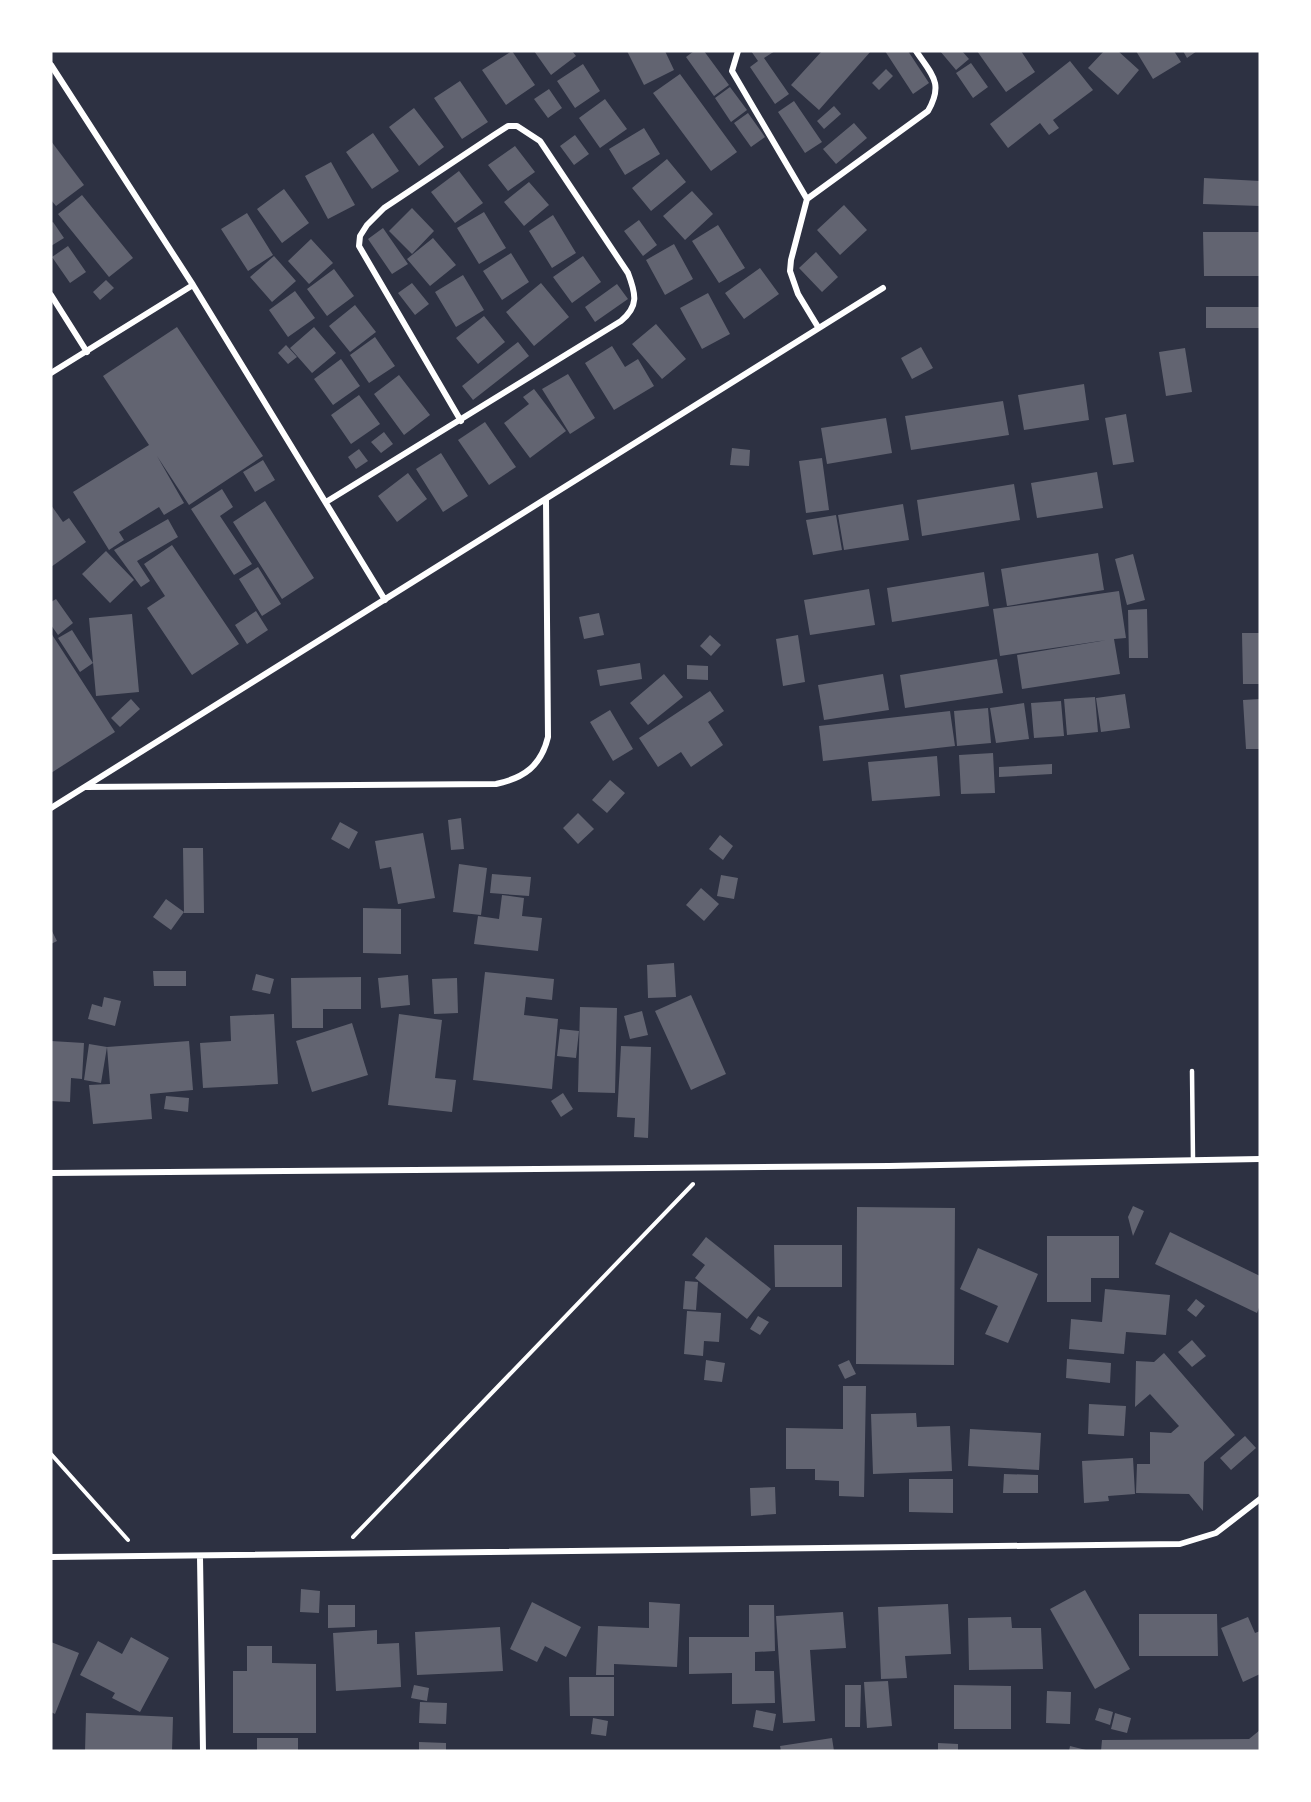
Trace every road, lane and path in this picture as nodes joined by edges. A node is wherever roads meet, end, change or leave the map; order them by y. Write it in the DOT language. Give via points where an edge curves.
graph roads {
  1 [pos="738,51"];
  2 [pos="916,51"];
  3 [pos="51,65"];
  4 [pos="807,199"];
  5 [pos="193,285"];
  6 [pos="883,288"];
  7 [pos="51,295"];
  8 [pos="818,327"];
  9 [pos="87,352"];
  10 [pos="51,373"];
  11 [pos="460,421"];
  12 [pos="546,500"];
  13 [pos="326,502"];
  14 [pos="385,600"];
  15 [pos="84,787"];
  16 [pos="51,808"];
  17 [pos="1192,1071"];
  18 [pos="1260,1159"];
  19 [pos="1193,1160"];
  20 [pos="710,1166"];
  21 [pos="51,1173"];
  22 [pos="51,1454"];
  23 [pos="1260,1499"];
  24 [pos="338,1553"];
  25 [pos="142,1556"];
  26 [pos="51,1557"];
  27 [pos="200,1557"];
  28 [pos="203,1751"];
  1 -- 4 [label="street" via="732,71"];
  2 -- 4 [label="street" via="937,82 928,111"];
  3 -- 5 [label="street"];
  4 -- 8 [label="street" via="790,272"];
  5 -- 9 [label="street"];
  5 -- 13 [label="street"];
  6 -- 8 [label="street"];
  7 -- 9 [label="street"];
  8 -- 12 [label="street"];
  9 -- 10 [label="street"];
  11 -- 11 [label="street" via="621,321 636,303 628,273 540,141 517,126 508,126 384,208 360,236 359,246"];
  11 -- 13 [label="street"];
  12 -- 14 [label="street"];
  12 -- 15 [label="street" via="548,737 542,755 527,773 496,783"];
  13 -- 14 [label="street"];
  14 -- 15 [label="street"];
  15 -- 16 [label="street"];
  17 -- 19 [label="lane"];
  18 -- 19 [label="street"];
  19 -- 20 [label="street"];
  20 -- 21 [label="street"];
  20 -- 24 [label="path"];
  22 -- 25 [label="path"];
  23 -- 24 [label="street" via="1216,1533 1180,1544"];
  24 -- 27 [label="street"];
  25 -- 26 [label="street"];
  25 -- 27 [label="street"];
  27 -- 28 [label="street"];
}
